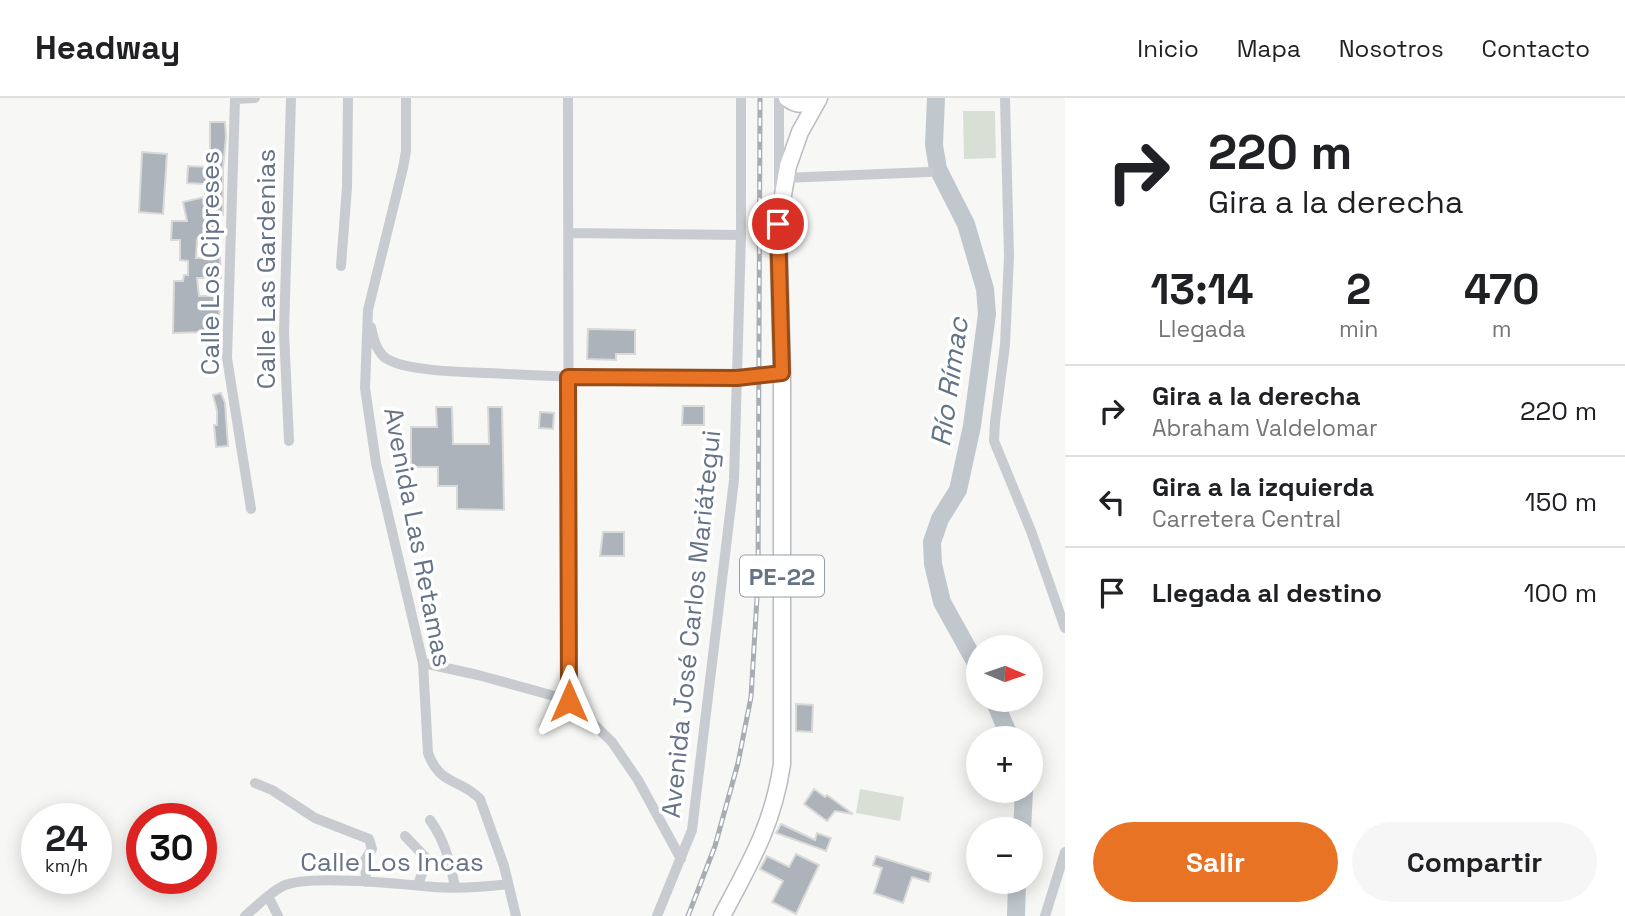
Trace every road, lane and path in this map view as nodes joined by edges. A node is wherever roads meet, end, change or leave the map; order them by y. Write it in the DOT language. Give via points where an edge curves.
graph roads {
  1 [pos="255,98"];
  2 [pos="291,98"];
  3 [pos="348,98"];
  4 [pos="406,98"];
  5 [pos="568,98"];
  6 [pos="741,98"];
  7 [pos="779,98"];
  8 [pos="787,98"];
  9 [pos="814,98"];
  10 [pos="820,98"];
  11 [pos="1005,98"];
  12 [pos="235,99"];
  13 [pos="929,172"];
  14 [pos="784,178"];
  15 [pos="778,224"];
  16 [pos="569,233"];
  17 [pos="741,235"];
  18 [pos="341,266"];
  19 [pos="368,310"];
  20 [pos="782,373"];
  21 [pos="568,377"];
  22 [pos="737,378"];
  23 [pos="289,440"];
  24 [pos="251,509"];
  25 [pos="1065,628"];
  26 [pos="423,663"];
  27 [pos="569,701"];
  28 [pos="255,783"];
  29 [pos="430,820"];
  30 [pos="405,836"];
  31 [pos="1065,852"];
  32 [pos="681,859"];
  33 [pos="366,882"];
  34 [pos="508,884"];
  35 [pos="418,885"];
  36 [pos="456,887"];
  37 [pos="268,897"];
  38 [pos="245,916"];
  39 [pos="278,916"];
  40 [pos="516,916"];
  41 [pos="657,916"];
  42 [pos="722,916"];
  43 [pos="1045,916"];
  1 -- 12 [label="street"];
  2 -- 23 [label="street, Calle Las Gardenias" via="284,332"];
  3 -- 18 [label="street"];
  4 -- 19 [label="street, Avenida Las Retamas" via="404,159"];
  5 -- 16 [label="street"];
  6 -- 17 [label="street, Avenida José Carlos Mariátegui"];
  7 -- 15 [label="street"];
  8 -- 9 [label="highway" via="798,104"];
  10 -- 14 [label="highway, PE-22" via="800,132"];
  11 -- 25 [label="street" via="1009,256 995,441"];
  12 -- 24 [label="street, Calle Los Cipreses" via="227,358"];
  13 -- 14 [label="street"];
  14 -- 15 [label="highway, PE-22"];
  15 -- 20 [label="highway, PE-22"];
  16 -- 17 [label="street"];
  16 -- 21 [label="street"];
  17 -- 22 [label="street, Avenida José Carlos Mariátegui"];
  19 -- 21 [label="street" via="376,344 384,358 396,363 451,371"];
  19 -- 26 [label="street, Avenida Las Retamas" via="365,388 376,463"];
  20 -- 22 [label="street"];
  20 -- 42 [label="highway, PE-22" via="782,764 772,815"];
  21 -- 22 [label="street"];
  21 -- 27 [label="street"];
  22 -- 32 [label="street, Avenida José Carlos Mariátegui" via="734,480 692,830"];
  26 -- 27 [label="street"];
  26 -- 34 [label="street, Avenida Las Retamas" via="425,727 433,766 480,799"];
  27 -- 32 [label="street" via="612,742"];
  28 -- 33 [label="street" via="315,818 369,839 372,849 366,860"];
  29 -- 36 [label="street" via="441,834"];
  30 -- 35 [label="street" via="427,859"];
  31 -- 43 [label="street"];
  32 -- 41 [label="street, Avenida José Carlos Mariátegui"];
  33 -- 35 [label="street, Calle Los Incas"];
  33 -- 37 [label="street, Calle Los Incas" via="301,881"];
  34 -- 36 [label="street, Calle Los Incas"];
  34 -- 40 [label="street, Avenida Las Retamas"];
  35 -- 36 [label="street, Calle Los Incas"];
  37 -- 38 [label="street, Calle Los Incas"];
  37 -- 39 [label="street"];
}
